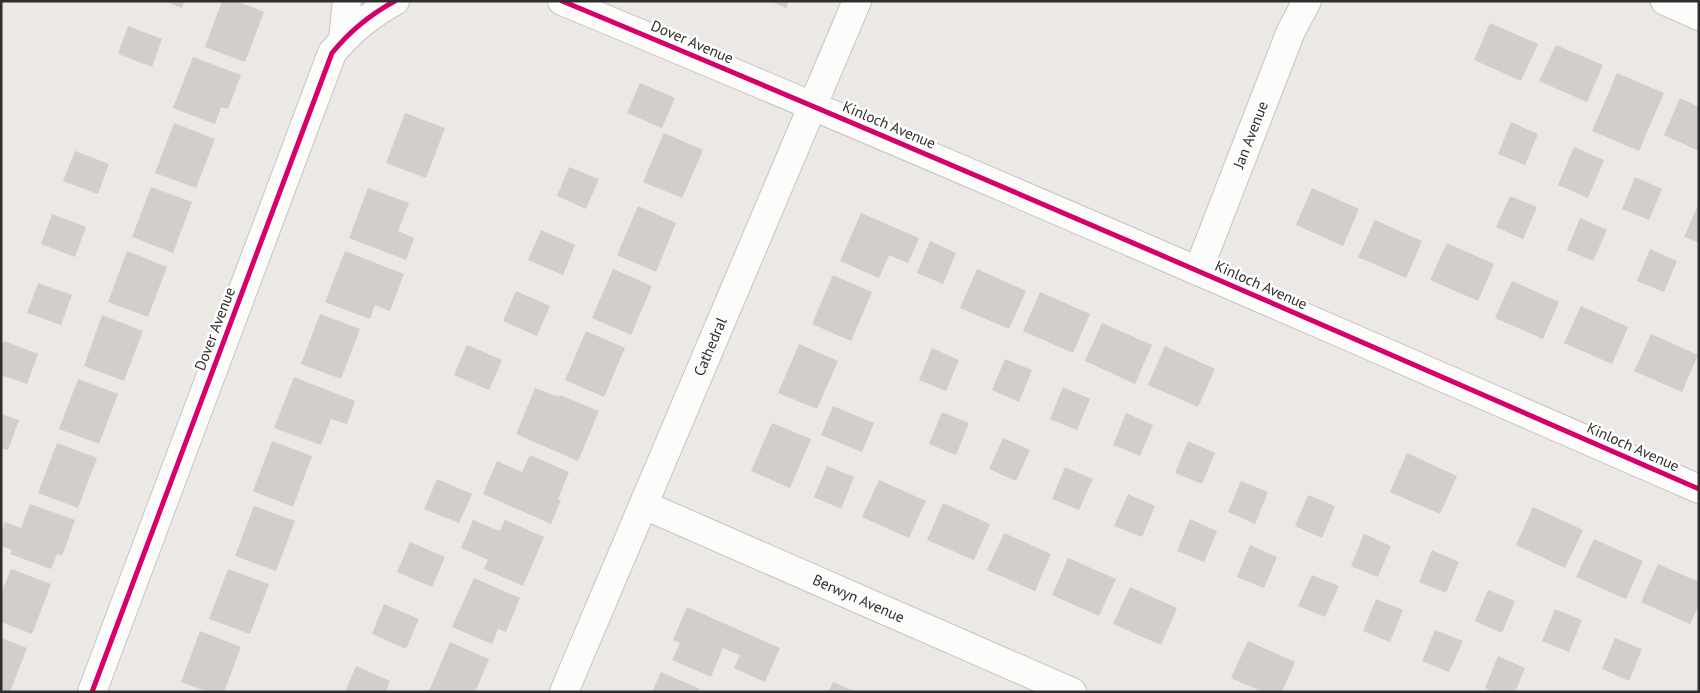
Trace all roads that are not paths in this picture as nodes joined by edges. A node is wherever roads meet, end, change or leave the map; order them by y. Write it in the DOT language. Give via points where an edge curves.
graph roads {
  1 [pos="347,1"];
  2 [pos="395,1"];
  3 [pos="562,1"];
  4 [pos="857,1"];
  5 [pos="1307,1"];
  6 [pos="1666,1"];
  7 [pos="1699,16"];
  8 [pos="343,39"];
  9 [pos="813,106"];
  10 [pos="1198,271"];
  11 [pos="1699,489"];
  12 [pos="644,505"];
  13 [pos="92,692"];
  14 [pos="564,692"];
  15 [pos="1072,692"];
  1 -- 8 [label="street, Dover Avenue"];
  2 -- 8 [label="street, Dover Avenue"];
  3 -- 9 [label="street, Dover Avenue"];
  4 -- 9 [label="street, Cathedral"];
  5 -- 10 [label="street, Jan Avenue" via="1291,31"];
  6 -- 7 [label="street"];
  8 -- 13 [label="street, Dover Avenue" via="332,53"];
  9 -- 10 [label="street, Kinloch Avenue"];
  9 -- 12 [label="street, Cathedral"];
  10 -- 11 [label="street, Kinloch Avenue"];
  12 -- 14 [label="street, Cathedral"];
  12 -- 15 [label="street, Berwyn Avenue"];
}
